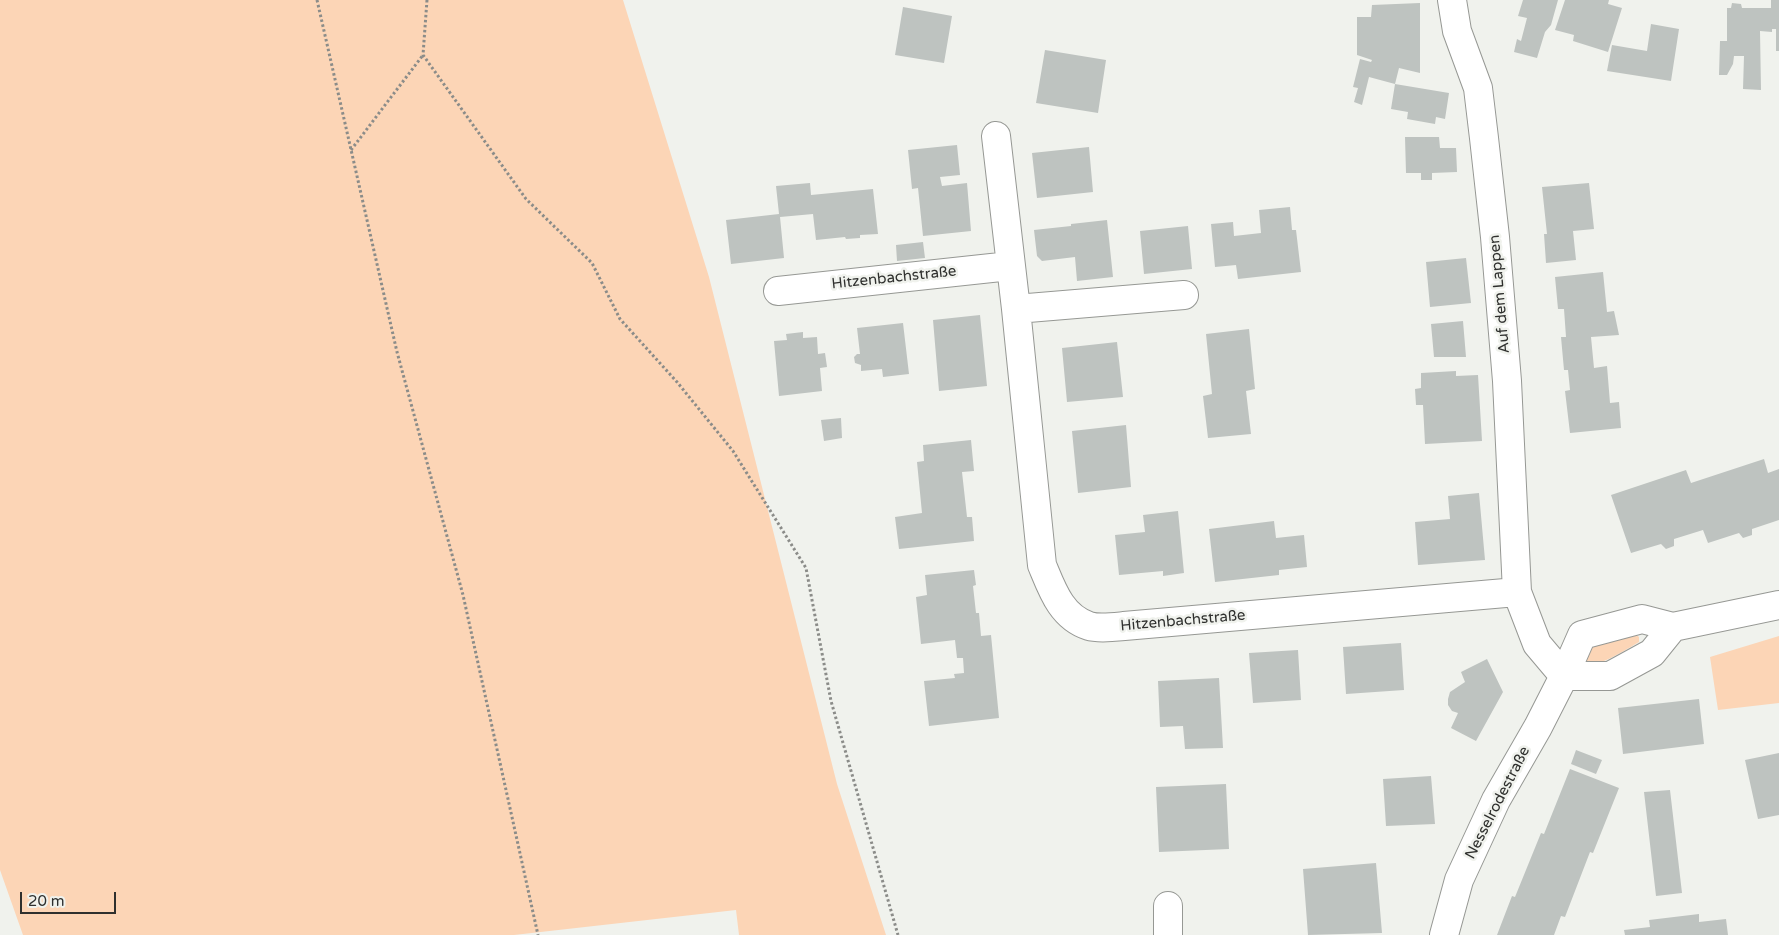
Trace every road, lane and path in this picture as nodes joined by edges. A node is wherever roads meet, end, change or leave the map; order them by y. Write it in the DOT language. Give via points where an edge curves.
graph roads {
  1 [pos="317,0"];
  2 [pos="427,0"];
  3 [pos="1452,0"];
  4 [pos="423,55"];
  5 [pos="996,136"];
  6 [pos="351,150"];
  7 [pos="1010,266"];
  8 [pos="778,290"];
  9 [pos="1184,295"];
  10 [pos="1016,309"];
  11 [pos="1517,592"];
  12 [pos="1779,605"];
  13 [pos="1673,627"];
  14 [pos="1564,676"];
  15 [pos="1168,906"];
  16 [pos="538,935"];
  17 [pos="898,935"];
  18 [pos="1168,935"];
  19 [pos="1444,935"];
  1 -- 6 [label="path"];
  2 -- 4 [label="path"];
  3 -- 11 [label="street, Auf dem Lappen" via="1457,31 1478,88 1493,219 1507,381"];
  4 -- 6 [label="path"];
  4 -- 17 [label="path" via="526,199 592,263 620,319 733,451 806,568 831,701"];
  5 -- 7 [label="street, Hitzenbachstraße"];
  6 -- 16 [label="path" via="397,352 463,595"];
  7 -- 8 [label="street, Hitzenbachstraße"];
  7 -- 10 [label="street, Hitzenbachstraße"];
  9 -- 10 [label="street"];
  10 -- 11 [label="street, Hitzenbachstraße" via="1042,565 1056,599 1074,619 1090,627 1124,626"];
  11 -- 14 [label="street" via="1537,644"];
  12 -- 13 [label="street, Nesselrodestraße"];
  13 -- 14 [label="street" via="1652,653 1610,676"];
  13 -- 14 [label="street, Nesselrodestraße" via="1642,619 1582,635"];
  14 -- 19 [label="street, Nesselrodestraße" via="1496,800 1459,880"];
  15 -- 18 [label="street"];
}
